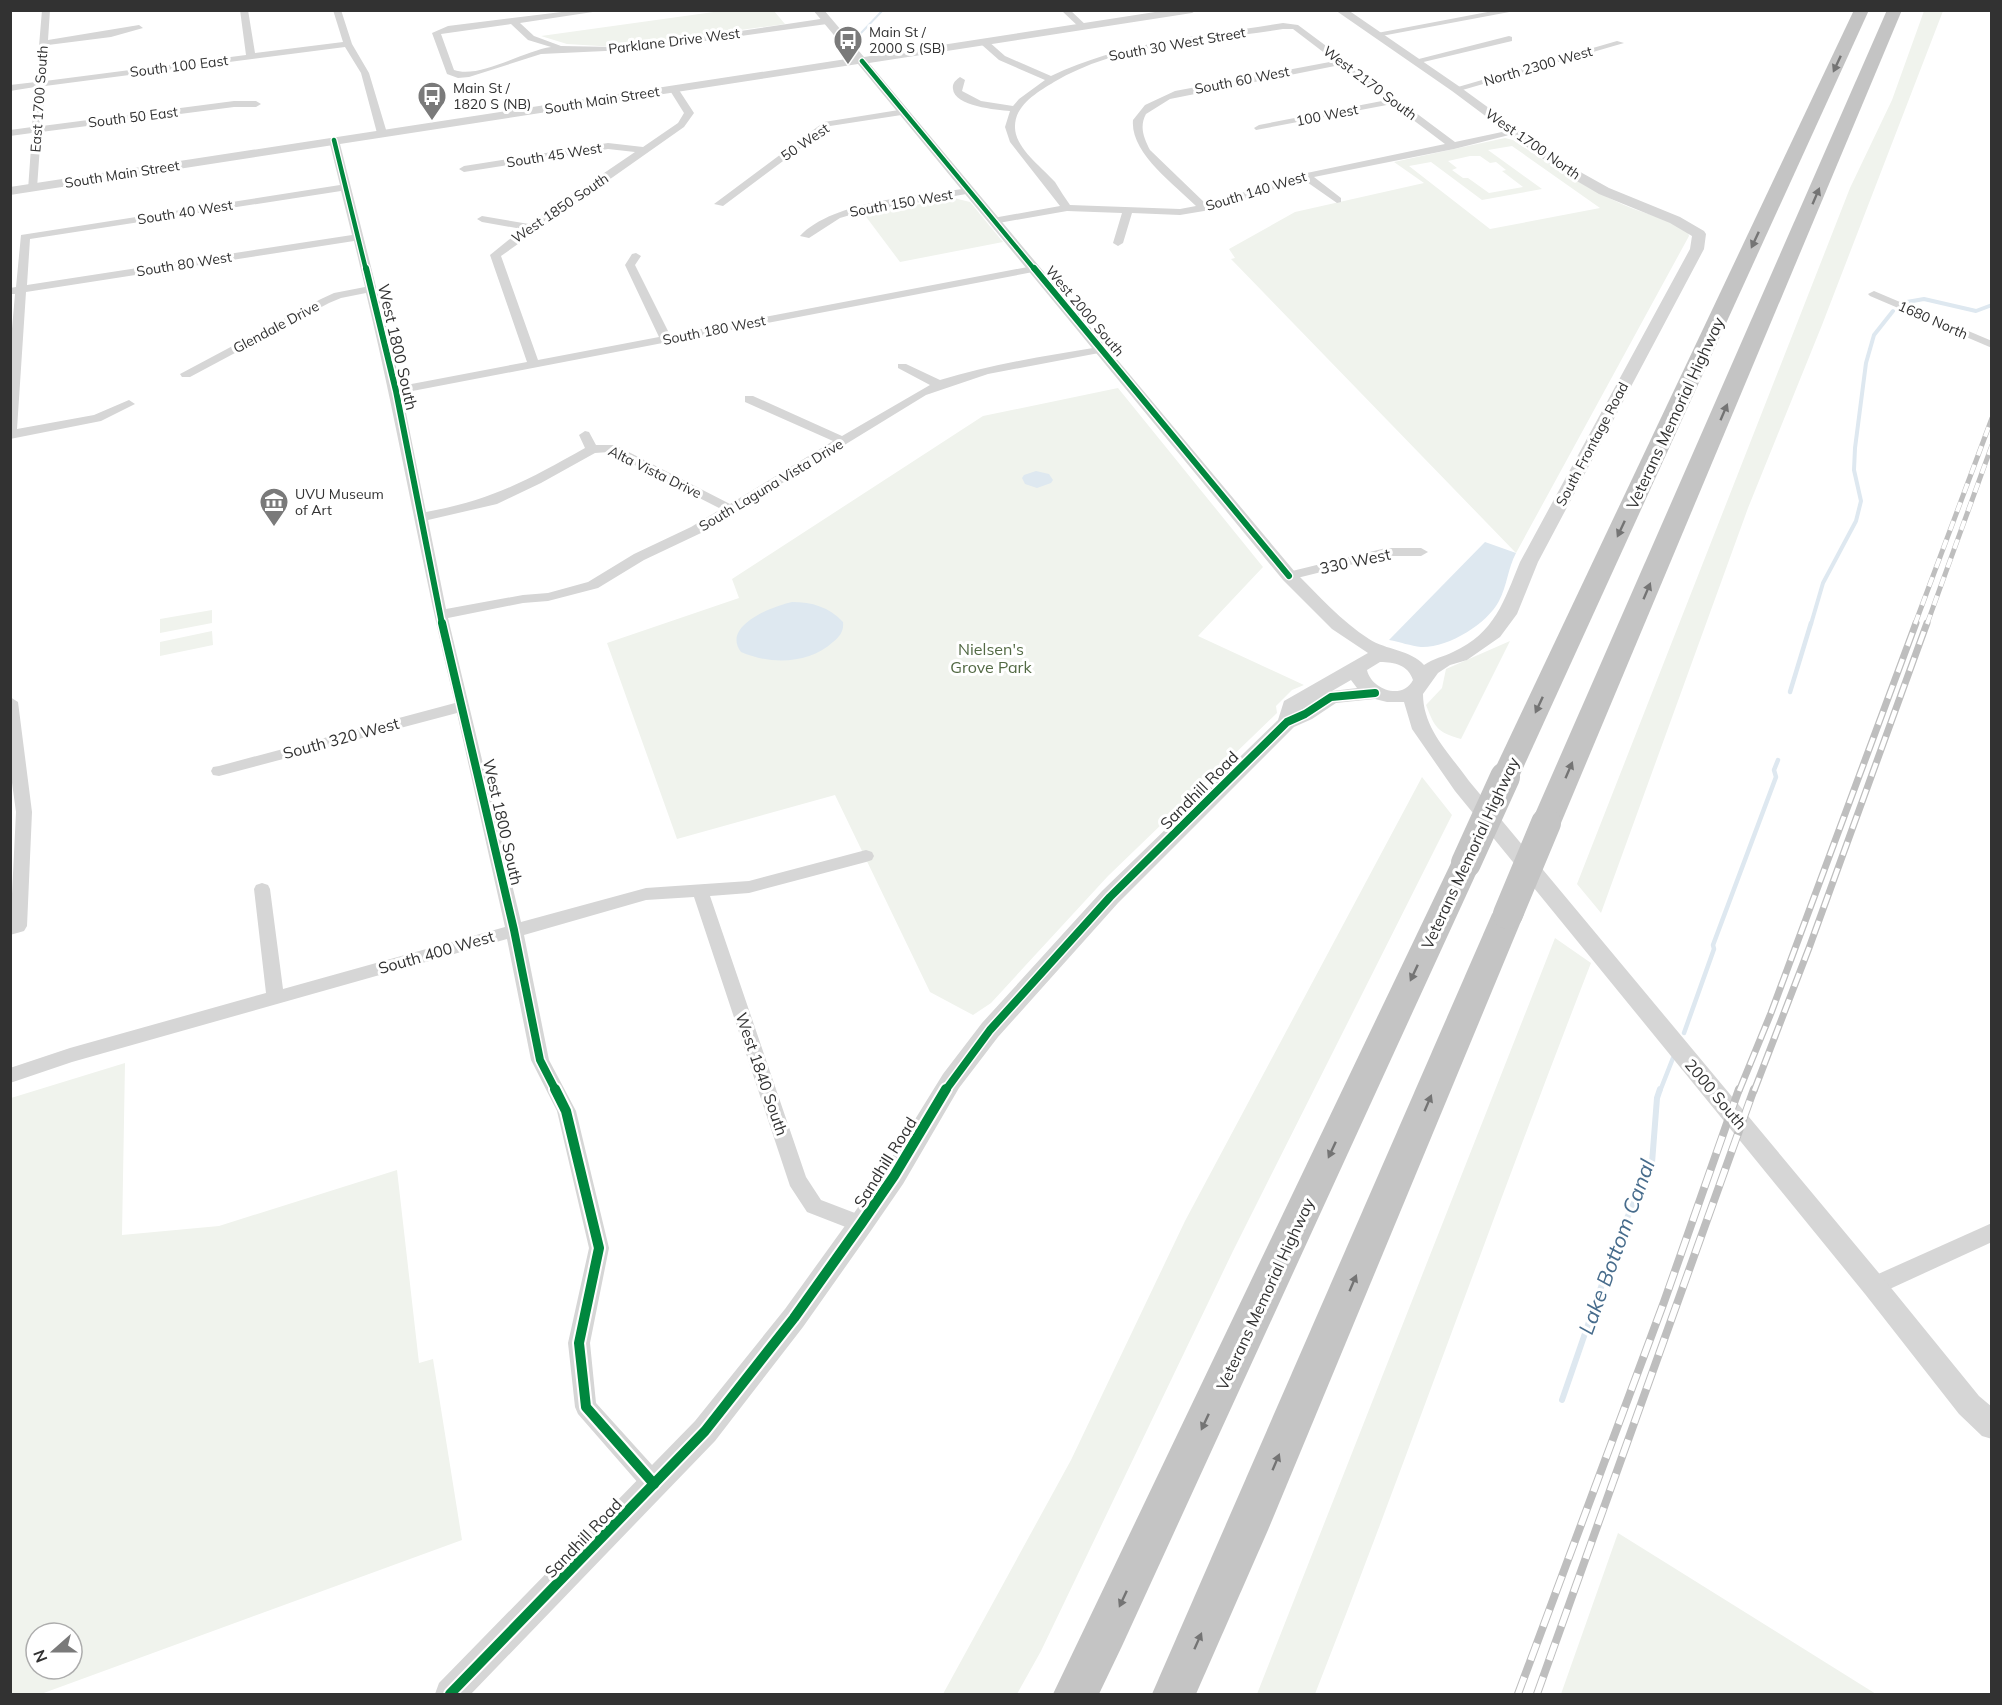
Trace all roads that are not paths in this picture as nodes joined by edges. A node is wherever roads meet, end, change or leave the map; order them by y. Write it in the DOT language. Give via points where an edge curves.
graph roads {
  1 [pos="46,10"];
  2 [pos="244,10"];
  3 [pos="337,10"];
  4 [pos="602,10"];
  5 [pos="818,10"];
  6 [pos="1065,10"];
  7 [pos="1192,10"];
  8 [pos="1340,10"];
  9 [pos="1516,10"];
  10 [pos="1862,10"];
  11 [pos="1895,10"];
  12 [pos="826,21"];
  13 [pos="514,22"];
  14 [pos="1283,26"];
  15 [pos="1084,27"];
  16 [pos="139,28"];
  17 [pos="1376,34"];
  18 [pos="1509,39"];
  19 [pos="43,43"];
  20 [pos="985,43"];
  21 [pos="1620,43"];
  22 [pos="348,44"];
  23 [pos="563,48"];
  24 [pos="251,57"];
  25 [pos="862,61"];
  26 [pos="1415,61"];
  27 [pos="1342,62"];
  28 [pos="960,80"];
  29 [pos="1053,80"];
  30 [pos="41,84"];
  31 [pos="10,88"];
  32 [pos="674,89"];
  33 [pos="1456,89"];
  34 [pos="1395,101"];
  35 [pos="256,104"];
  36 [pos="1014,109"];
  37 [pos="905,112"];
  38 [pos="1259,128"];
  39 [pos="38,130"];
  40 [pos="1516,132"];
  41 [pos="10,133"];
  42 [pos="382,133"];
  43 [pos="334,140"];
  44 [pos="1454,146"];
  45 [pos="644,150"];
  46 [pos="464,169"];
  47 [pos="1306,176"];
  48 [pos="345,187"];
  49 [pos="32,188"];
  50 [pos="10,191"];
  51 [pos="968,191"];
  52 [pos="1337,200"];
  53 [pos="718,204"];
  54 [pos="1067,208"];
  55 [pos="1204,208"];
  56 [pos="1128,211"];
  57 [pos="482,219"];
  58 [pos="993,221"];
  59 [pos="532,228"];
  60 [pos="1699,234"];
  61 [pos="805,236"];
  62 [pos="358,237"];
  63 [pos="1118,243"];
  64 [pos="636,256"];
  65 [pos="1033,269"];
  66 [pos="370,289"];
  67 [pos="16,290"];
  68 [pos="1874,294"];
  69 [pos="666,339"];
  70 [pos="1992,345"];
  71 [pos="1099,350"];
  72 [pos="534,365"];
  73 [pos="902,366"];
  74 [pos="186,374"];
  75 [pos="938,384"];
  76 [pos="396,391"];
  77 [pos="749,399"];
  78 [pos="129,404"];
  79 [pos="10,435"];
  80 [pos="585,435"];
  81 [pos="844,441"];
  82 [pos="592,449"];
  83 [pos="730,509"];
  84 [pos="421,517"];
  85 [pos="1421,552"];
  86 [pos="1289,576"];
  87 [pos="440,615"];
  88 [pos="1475,644"];
  89 [pos="1392,656"];
  90 [pos="1358,668"];
  91 [pos="1418,686"];
  92 [pos="1379,694"];
  93 [pos="10,702"];
  94 [pos="463,706"];
  95 [pos="1287,722"];
  96 [pos="219,771"];
  97 [pos="1462,786"];
  98 [pos="866,856"];
  99 [pos="262,890"];
  100 [pos="700,891"];
  101 [pos="14,927"];
  102 [pos="514,930"];
  103 [pos="275,997"];
  104 [pos="10,1076"];
  105 [pos="861,1224"];
  106 [pos="1992,1232"];
  107 [pos="1874,1286"];
  108 [pos="1969,1405"];
  109 [pos="1992,1426"];
  110 [pos="1992,1442"];
  111 [pos="654,1484"];
  112 [pos="450,1695"];
  113 [pos="1075,1695"];
  114 [pos="1174,1695"];
  1 -- 19 [label="street, East 1700 South"];
  2 -- 24 [label="street"];
  3 -- 22 [label="street"];
  4 -- 13 [label="street"];
  5 -- 12 [label="street, West 2000 South"];
  6 -- 15 [label="street"];
  7 -- 15 [label="street, South Main Street"];
  8 -- 17 [label="street, West 1700 North"];
  9 -- 17 [label="street"];
  10 -- 113 [label="highway, Veterans Memorial Highway, one-way, bridge"];
  114 -- 11 [label="highway, one-way, bridge"];
  12 -- 23 [label="street, Parklane Drive West" via="634,48"];
  12 -- 25 [label="street, West 2000 South"];
  13 -- 23 [label="street" via="531,38"];
  13 -- 23 [label="street, Parklane Drive West" via="436,33 450,72 484,72 524,55"];
  14 -- 27 [label="street, West 2170 South" via="1295,27"];
  14 -- 29 [label="street, South 30 West Street" via="1121,52"];
  15 -- 20 [label="street, South Main Street"];
  16 -- 19 [label="street"];
  17 -- 26 [label="street, West 1700 North"];
  18 -- 26 [label="street"];
  19 -- 30 [label="street, East 1700 South"];
  20 -- 25 [label="street, South Main Street"];
  20 -- 29 [label="street" via="1002,58"];
  21 -- 33 [label="street, North 2300 West"];
  22 -- 24 [label="street, South 100 East"];
  22 -- 42 [label="street" via="364,73"];
  24 -- 30 [label="street, South 100 East"];
  25 -- 32 [label="street, South Main Street"];
  25 -- 37 [label="street, West 2000 South"];
  26 -- 33 [label="street, West 1700 North"];
  27 -- 34 [label="street, West 2170 South"];
  27 -- 55 [label="street, South 60 West" via="1178,93 1145,108 1137,118 1139,141"];
  28 -- 36 [label="street" via="958,92 969,100"];
  29 -- 36 [label="street, South 30 West Street" via="1028,94"];
  30 -- 31 [label="street, South 100 East"];
  30 -- 39 [label="street, East 1700 South"];
  32 -- 42 [label="street, South Main Street"];
  32 -- 45 [label="street, West 1850 South" via="688,113 681,125"];
  33 -- 40 [label="street, West 1700 North"];
  34 -- 38 [label="street, 100 West"];
  34 -- 44 [label="street, West 2170 South"];
  35 -- 39 [label="street, South 50 East"];
  36 -- 54 [label="street" via="1010,122 1012,136"];
  37 -- 51 [label="street, West 2000 South"];
  37 -- 53 [label="street, 50 West" via="827,124"];
  39 -- 41 [label="street, South 50 East"];
  39 -- 49 [label="street, East 1700 South"];
  40 -- 44 [label="street, South 140 West"];
  40 -- 60 [label="street, West 1700 North" via="1580,178"];
  42 -- 43 [label="street, South Main Street"];
  43 -- 48 [label="street, West 1800 South"];
  43 -- 49 [label="street, South Main Street"];
  44 -- 47 [label="street, South 140 West"];
  45 -- 46 [label="street, South 45 West" via="608,146"];
  45 -- 59 [label="street, West 1850 South"];
  47 -- 52 [label="street"];
  47 -- 55 [label="street, South 140 West"];
  48 -- 62 [label="street, West 1800 South"];
  48 -- 67 [label="street, South 40 West" via="25,237"];
  49 -- 50 [label="street, South Main Street"];
  51 -- 58 [label="street, West 2000 South"];
  51 -- 61 [label="street, South 150 West" via="856,210 836,216"];
  54 -- 56 [label="street, South 140 West"];
  54 -- 58 [label="street, South 140 West"];
  55 -- 56 [label="street, South 140 West" via="1180,212"];
  56 -- 63 [label="street"];
  57 -- 59 [label="street"];
  58 -- 65 [label="street, West 2000 South"];
  59 -- 72 [label="street, West 1850 South" via="495,255"];
  60 -- 88 [label="street, South Frontage Road" via="1697,249 1529,562 1509,614 1494,633"];
  62 -- 66 [label="street, West 1800 South"];
  62 -- 67 [label="street, South 80 West"];
  64 -- 69 [label="street" via="630,265"];
  65 -- 69 [label="street, South 180 West"];
  65 -- 71 [label="street, West 2000 South"];
  66 -- 74 [label="street, Glendale Drive" via="325,301"];
  66 -- 76 [label="street, West 1800 South"];
  67 -- 79 [label="street"];
  68 -- 70 [label="street, 1680 North"];
  69 -- 72 [label="street, South 180 West"];
  71 -- 75 [label="street, South Laguna Vista Drive"];
  71 -- 86 [label="street, West 2000 South"];
  72 -- 76 [label="street, South 180 West"];
  73 -- 75 [label="street"];
  75 -- 81 [label="street, South Laguna Vista Drive"];
  76 -- 84 [label="street, West 1800 South"];
  77 -- 81 [label="street"];
  78 -- 79 [label="street" via="97,418"];
  80 -- 82 [label="street, Alta Vista Drive"];
  81 -- 83 [label="street, South Laguna Vista Drive"];
  82 -- 83 [label="street, Alta Vista Drive" via="611,448"];
  82 -- 84 [label="street" via="500,498"];
  83 -- 87 [label="street, South Laguna Vista Drive" via="593,585 548,597"];
  84 -- 87 [label="street, West 1800 South"];
  85 -- 86 [label="street, 330 West" via="1386,552"];
  86 -- 89 [label="street, West 2000 South" via="1338,626 1364,644"];
  86 -- 90 [label="street, West 2000 South" via="1292,590 1341,639"];
  87 -- 94 [label="street, West 1800 South"];
  88 -- 89 [label="street, South Frontage Road" via="1430,654"];
  88 -- 91 [label="street, South Frontage Road" via="1460,656 1431,669"];
  89 -- 90 [label="street" via="1370,658"];
  89 -- 91 [label="street" via="1414,666"];
  90 -- 92 [label="street" via="1360,682"];
  90 -- 95 [label="street, Sandhill Road" via="1291,705"];
  91 -- 92 [label="street" via="1400,696"];
  91 -- 97 [label="street" via="1412,703 1417,722"];
  92 -- 95 [label="street, Sandhill Road" via="1331,697"];
  92 -- 97 [label="street" via="1397,711 1422,749"];
  93 -- 101 [label="street" via="24,812"];
  94 -- 96 [label="street, South 320 West"];
  94 -- 102 [label="street, West 1800 South"];
  95 -- 105 [label="street, Sandhill Road" via="1110,897 990,1030 951,1080"];
  97 -- 107 [label="street, 2000 South"];
  98 -- 100 [label="street, South 400 West" via="749,887"];
  99 -- 103 [label="street"];
  100 -- 102 [label="street, South 400 West" via="646,894"];
  100 -- 105 [label="street, West 1840 South" via="797,1179 814,1206"];
  102 -- 103 [label="street, South 400 West"];
  102 -- 111 [label="street, West 1800 South" via="540,1060 566,1111 599,1248 579,1343 586,1407"];
  103 -- 104 [label="street, South 400 West"];
  105 -- 111 [label="street, Sandhill Road" via="744,1383"];
  106 -- 107 [label="street"];
  107 -- 108 [label="street, 2000 South"];
  108 -- 109 [label="street, 2000 South"];
  108 -- 110 [label="street, 2000 South"];
  111 -- 112 [label="street, Sandhill Road"];
}
